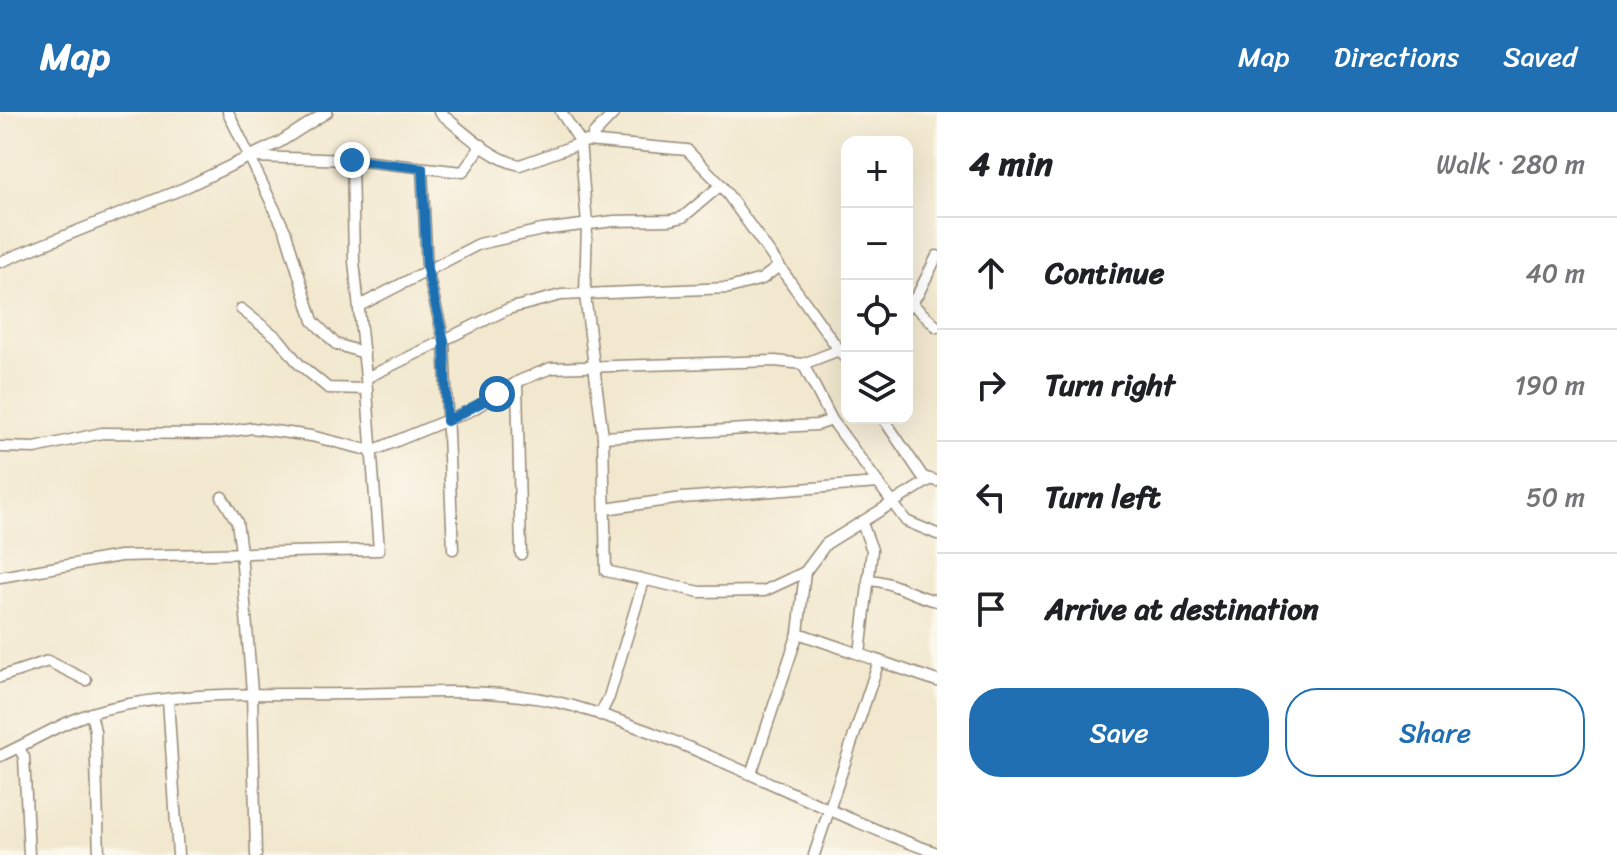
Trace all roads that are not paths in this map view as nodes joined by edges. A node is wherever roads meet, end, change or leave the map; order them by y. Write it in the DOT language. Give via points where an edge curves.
graph roads {
  1 [pos="228,112"];
  2 [pos="327,112"];
  3 [pos="439,112"];
  4 [pos="561,112"];
  5 [pos="615,112"];
  6 [pos="593,140"];
  7 [pos="580,141"];
  8 [pos="482,145"];
  9 [pos="252,156"];
  10 [pos="352,160"];
  11 [pos="422,168"];
  12 [pos="721,185"];
  13 [pos="587,224"];
  14 [pos="937,256"];
  15 [pos="0,262"];
  16 [pos="779,266"];
  17 [pos="427,269"];
  18 [pos="585,295"];
  19 [pos="913,299"];
  20 [pos="359,306"];
  21 [pos="241,309"];
  22 [pos="913,309"];
  23 [pos="937,327"];
  24 [pos="444,341"];
  25 [pos="841,345"];
  26 [pos="841,349"];
  27 [pos="364,353"];
  28 [pos="803,364"];
  29 [pos="596,368"];
  30 [pos="517,383"];
  31 [pos="367,384"];
  32 [pos="832,420"];
  33 [pos="447,421"];
  34 [pos="888,424"];
  35 [pos="603,437"];
  36 [pos="0,447"];
  37 [pos="372,451"];
  38 [pos="932,481"];
  39 [pos="878,483"];
  40 [pos="222,497"];
  41 [pos="892,503"];
  42 [pos="605,509"];
  43 [pos="862,523"];
  44 [pos="937,534"];
  45 [pos="453,549"];
  46 [pos="241,552"];
  47 [pos="521,554"];
  48 [pos="805,572"];
  49 [pos="0,577"];
  50 [pos="644,580"];
  51 [pos="868,580"];
  52 [pos="937,601"];
  53 [pos="798,633"];
  54 [pos="860,654"];
  55 [pos="879,661"];
  56 [pos="0,677"];
  57 [pos="86,680"];
  58 [pos="937,681"];
  59 [pos="252,692"];
  60 [pos="168,699"];
  61 [pos="91,713"];
  62 [pos="600,715"];
  63 [pos="19,748"];
  64 [pos="0,756"];
  65 [pos="751,774"];
  66 [pos="829,811"];
  67 [pos="937,853"];
  68 [pos="29,855"];
  69 [pos="99,855"];
  70 [pos="178,855"];
  71 [pos="256,855"];
  72 [pos="814,855"];
  1 -- 9 [label="street"];
  2 -- 9 [label="street"];
  3 -- 8 [label="street"];
  4 -- 7 [label="street"];
  5 -- 6 [label="street"];
  6 -- 7 [label="street"];
  6 -- 12 [label="street" via="687,150"];
  7 -- 8 [label="street" via="520,165"];
  7 -- 13 [label="street"];
  8 -- 11 [label="street" via="463,172"];
  9 -- 10 [label="street"];
  9 -- 15 [label="street"];
  9 -- 27 [label="street" via="286,233 313,321 336,344"];
  10 -- 11 [label="street"];
  10 -- 20 [label="street"];
  11 -- 17 [label="street"];
  12 -- 13 [label="street" via="683,217"];
  12 -- 16 [label="street"];
  13 -- 17 [label="street" via="479,244"];
  13 -- 18 [label="street"];
  14 -- 19 [label="street"];
  16 -- 18 [label="street" via="762,279 729,288"];
  16 -- 25 [label="street"];
  17 -- 20 [label="street"];
  17 -- 24 [label="street"];
  18 -- 24 [label="street" via="561,295 508,309"];
  18 -- 29 [label="street"];
  20 -- 27 [label="street"];
  21 -- 31 [label="street" via="328,388"];
  22 -- 23 [label="street"];
  24 -- 31 [label="street"];
  24 -- 33 [label="street"];
  26 -- 28 [label="street"];
  27 -- 31 [label="street"];
  28 -- 29 [label="street"];
  28 -- 32 [label="street"];
  29 -- 30 [label="street" via="551,368"];
  29 -- 35 [label="street"];
  30 -- 33 [label="street"];
  30 -- 47 [label="street"];
  31 -- 37 [label="street"];
  32 -- 35 [label="street" via="808,426"];
  32 -- 39 [label="street"];
  33 -- 37 [label="street"];
  33 -- 45 [label="street"];
  34 -- 38 [label="street"];
  35 -- 42 [label="street"];
  36 -- 37 [label="street" via="35,448 102,433 212,434 252,428"];
  37 -- 46 [label="street" via="379,550"];
  38 -- 41 [label="street"];
  39 -- 41 [label="street"];
  39 -- 42 [label="street"];
  40 -- 46 [label="street" via="237,522"];
  41 -- 43 [label="street"];
  41 -- 44 [label="street" via="906,521"];
  42 -- 50 [label="street" via="606,571"];
  43 -- 48 [label="street" via="826,544"];
  43 -- 51 [label="street" via="872,550"];
  46 -- 49 [label="street" via="120,556"];
  46 -- 59 [label="street"];
  48 -- 50 [label="street" via="764,591 700,592"];
  48 -- 53 [label="street"];
  50 -- 62 [label="street"];
  51 -- 52 [label="street" via="891,581"];
  51 -- 54 [label="street"];
  53 -- 54 [label="street"];
  53 -- 65 [label="street"];
  54 -- 55 [label="street"];
  55 -- 58 [label="street"];
  55 -- 66 [label="street"];
  56 -- 57 [label="street" via="48,661"];
  59 -- 60 [label="street"];
  59 -- 62 [label="street" via="513,695"];
  59 -- 71 [label="street"];
  60 -- 61 [label="street"];
  60 -- 70 [label="street"];
  61 -- 63 [label="street"];
  61 -- 69 [label="street"];
  62 -- 65 [label="street"];
  63 -- 64 [label="street"];
  63 -- 68 [label="street" via="24,757"];
  65 -- 66 [label="street"];
  66 -- 67 [label="street"];
  66 -- 72 [label="street"];
}
